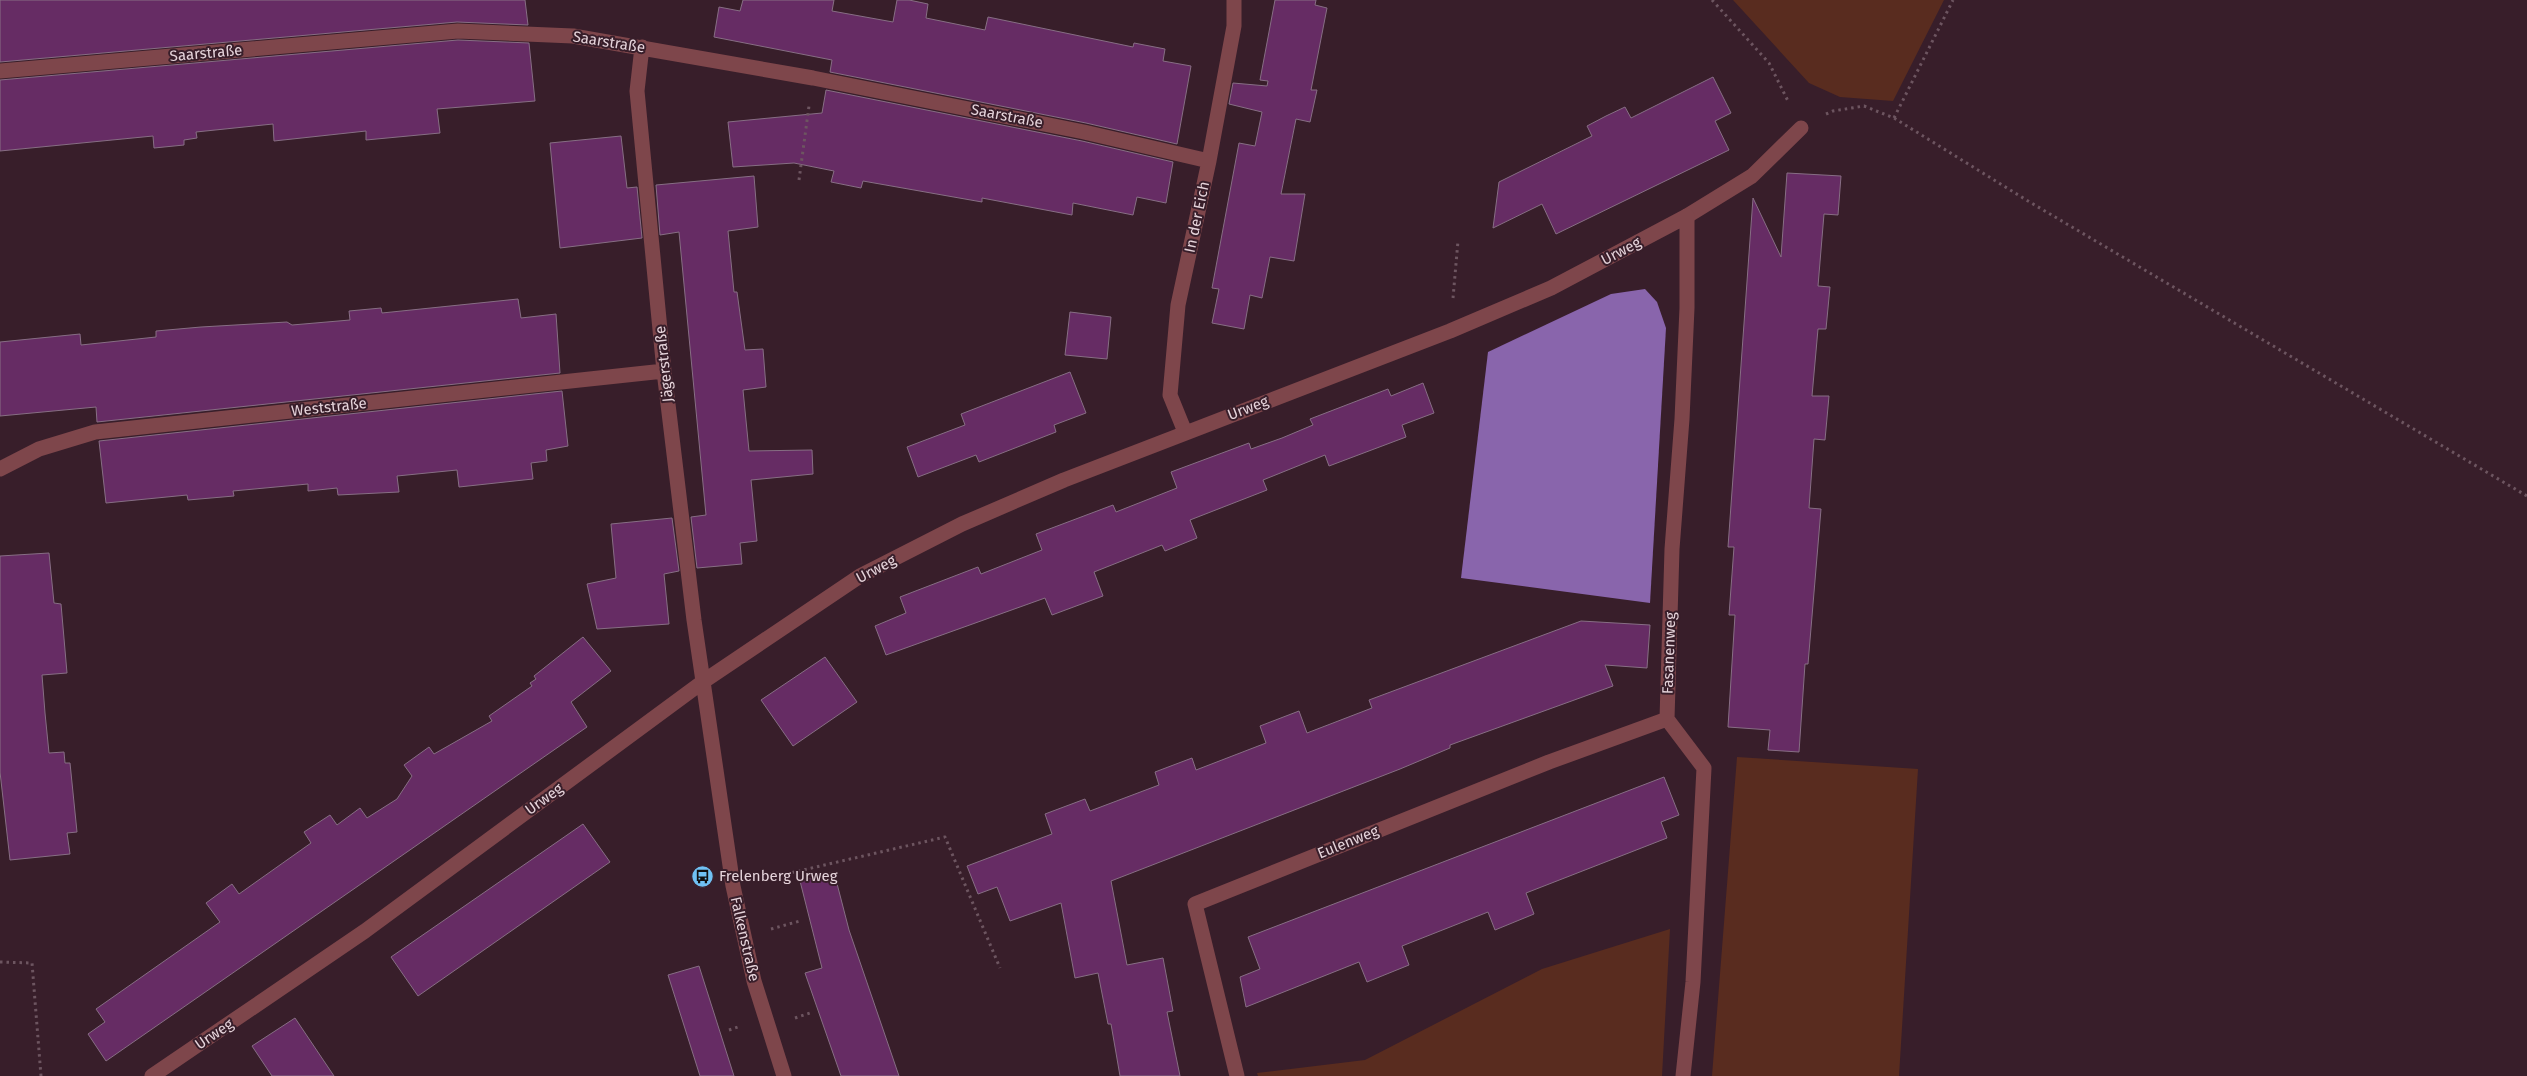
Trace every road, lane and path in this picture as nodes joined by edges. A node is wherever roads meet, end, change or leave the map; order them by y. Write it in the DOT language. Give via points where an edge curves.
graph roads {
  1 [pos="1234,0"];
  2 [pos="1712,0"];
  3 [pos="1953,0"];
  4 [pos="642,47"];
  5 [pos="0,71"];
  6 [pos="813,78"];
  7 [pos="1894,118"];
  8 [pos="1802,128"];
  9 [pos="1209,161"];
  10 [pos="800,180"];
  11 [pos="1687,216"];
  12 [pos="1458,241"];
  13 [pos="1450,331"];
  14 [pos="664,371"];
  15 [pos="1185,432"];
  16 [pos="0,468"];
  17 [pos="2527,496"];
  18 [pos="704,681"];
  19 [pos="1667,719"];
  20 [pos="733,886"];
  21 [pos="0,962"];
  22 [pos="1000,968"];
  23 [pos="41,1076"];
  24 [pos="152,1076"];
  25 [pos="784,1076"];
  26 [pos="1237,1076"];
  27 [pos="1683,1076"];
  1 -- 9 [label="street, In der Eich" via="1234,26"];
  2 -- 8 [label="path" via="1769,63"];
  3 -- 7 [label="path"];
  4 -- 5 [label="street, Saarstraße" via="573,36 458,31"];
  4 -- 6 [label="street, Saarstraße"];
  4 -- 14 [label="street, Jägerstraße" via="637,91"];
  6 -- 9 [label="street, Saarstraße" via="1084,132"];
  6 -- 10 [label="path"];
  7 -- 8 [label="path" via="1864,106 1833,111"];
  7 -- 17 [label="path"];
  8 -- 11 [label="street, Urweg" via="1752,176"];
  9 -- 15 [label="street, In der Eich" via="1178,306 1170,395"];
  11 -- 13 [label="street, Urweg" via="1551,288"];
  11 -- 19 [label="street, Fasanenweg" via="1687,308 1672,549"];
  12 -- 13 [label="path"];
  13 -- 15 [label="street, Urweg"];
  14 -- 16 [label="street, Weststraße" via="95,432 39,449"];
  14 -- 18 [label="street, Jägerstraße"];
  15 -- 18 [label="street, Urweg" via="962,524 860,576"];
  18 -- 20 [label="street, Falkenstraße"];
  18 -- 24 [label="street, Urweg" via="366,931"];
  19 -- 26 [label="street, Eulenweg" via="1549,762 1195,904"];
  19 -- 27 [label="street" via="1704,768 1692,982"];
  20 -- 22 [label="path" via="945,837"];
  20 -- 25 [label="street, Falkenstraße" via="754,981"];
  21 -- 23 [label="path" via="32,963"];
}
